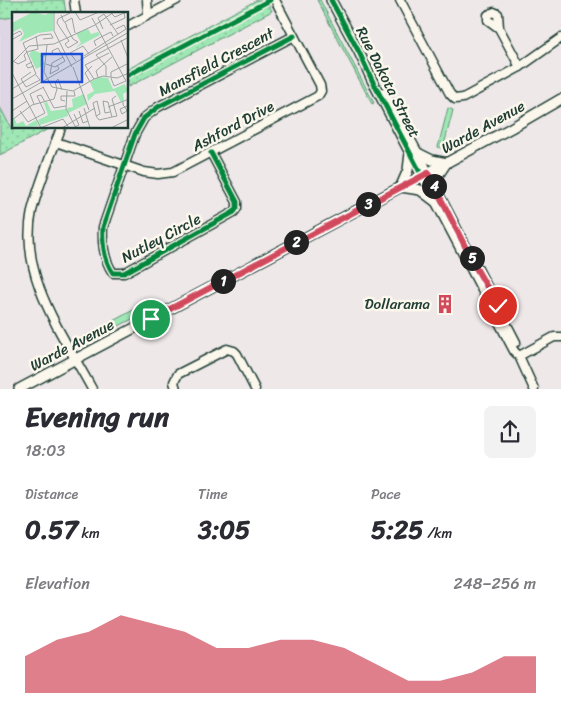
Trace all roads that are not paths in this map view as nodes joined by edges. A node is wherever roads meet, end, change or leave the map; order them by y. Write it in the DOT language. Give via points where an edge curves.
graph roads {
  1 [pos="147,0"];
  2 [pos="177,0"];
  3 [pos="275,0"];
  4 [pos="331,0"];
  5 [pos="400,0"];
  6 [pos="148,15"];
  7 [pos="129,25"];
  8 [pos="499,28"];
  9 [pos="294,36"];
  10 [pos="561,38"];
  11 [pos="520,67"];
  12 [pos="561,99"];
  13 [pos="61,129"];
  14 [pos="56,142"];
  15 [pos="414,152"];
  16 [pos="211,153"];
  17 [pos="447,162"];
  18 [pos="124,165"];
  19 [pos="425,174"];
  20 [pos="401,186"];
  21 [pos="437,197"];
  22 [pos="561,337"];
  23 [pos="519,356"];
  24 [pos="75,359"];
  25 [pos="19,389"];
  26 [pos="92,389"];
  27 [pos="176,389"];
  28 [pos="255,389"];
  29 [pos="534,389"];
  1 -- 6 [label="street"];
  2 -- 6 [label="street"];
  3 -- 9 [label="street, Ashford Drive"];
  4 -- 15 [label="main road, Rue Dakota Street" via="392,105"];
  5 -- 11 [label="street" via="453,98 463,98"];
  6 -- 7 [label="street"];
  8 -- 11 [label="street"];
  9 -- 16 [label="street, Ashford Drive" via="320,84 320,94"];
  9 -- 18 [label="street, Mansfield Crescent" via="154,110 137,129"];
  10 -- 11 [label="street"];
  12 -- 17 [label="main road, Warde Avenue"];
  13 -- 14 [label="street"];
  14 -- 18 [label="street, Ashford Drive"];
  14 -- 24 [label="street" via="32,211 30,245 40,292"];
  15 -- 17 [label="main road"];
  15 -- 19 [label="main road, Rue Dakota Street"];
  15 -- 20 [label="main road"];
  16 -- 18 [label="street, Ashford Drive" via="181,169 163,174"];
  16 -- 18 [label="street, Nutley Circle" via="237,202 234,212 116,274 106,260 102,241 103,228"];
  17 -- 19 [label="main road, Warde Avenue"];
  17 -- 21 [label="main road" via="437,177"];
  19 -- 20 [label="main road, Warde Avenue"];
  19 -- 21 [label="street"];
  20 -- 21 [label="main road"];
  20 -- 24 [label="main road, Warde Avenue"];
  21 -- 23 [label="street" via="507,323"];
  22 -- 23 [label="street" via="554,337"];
  23 -- 29 [label="street"];
  24 -- 25 [label="main road, Warde Avenue"];
  24 -- 26 [label="street"];
  27 -- 28 [label="street" via="174,382 178,374 227,349 237,354"];
}
